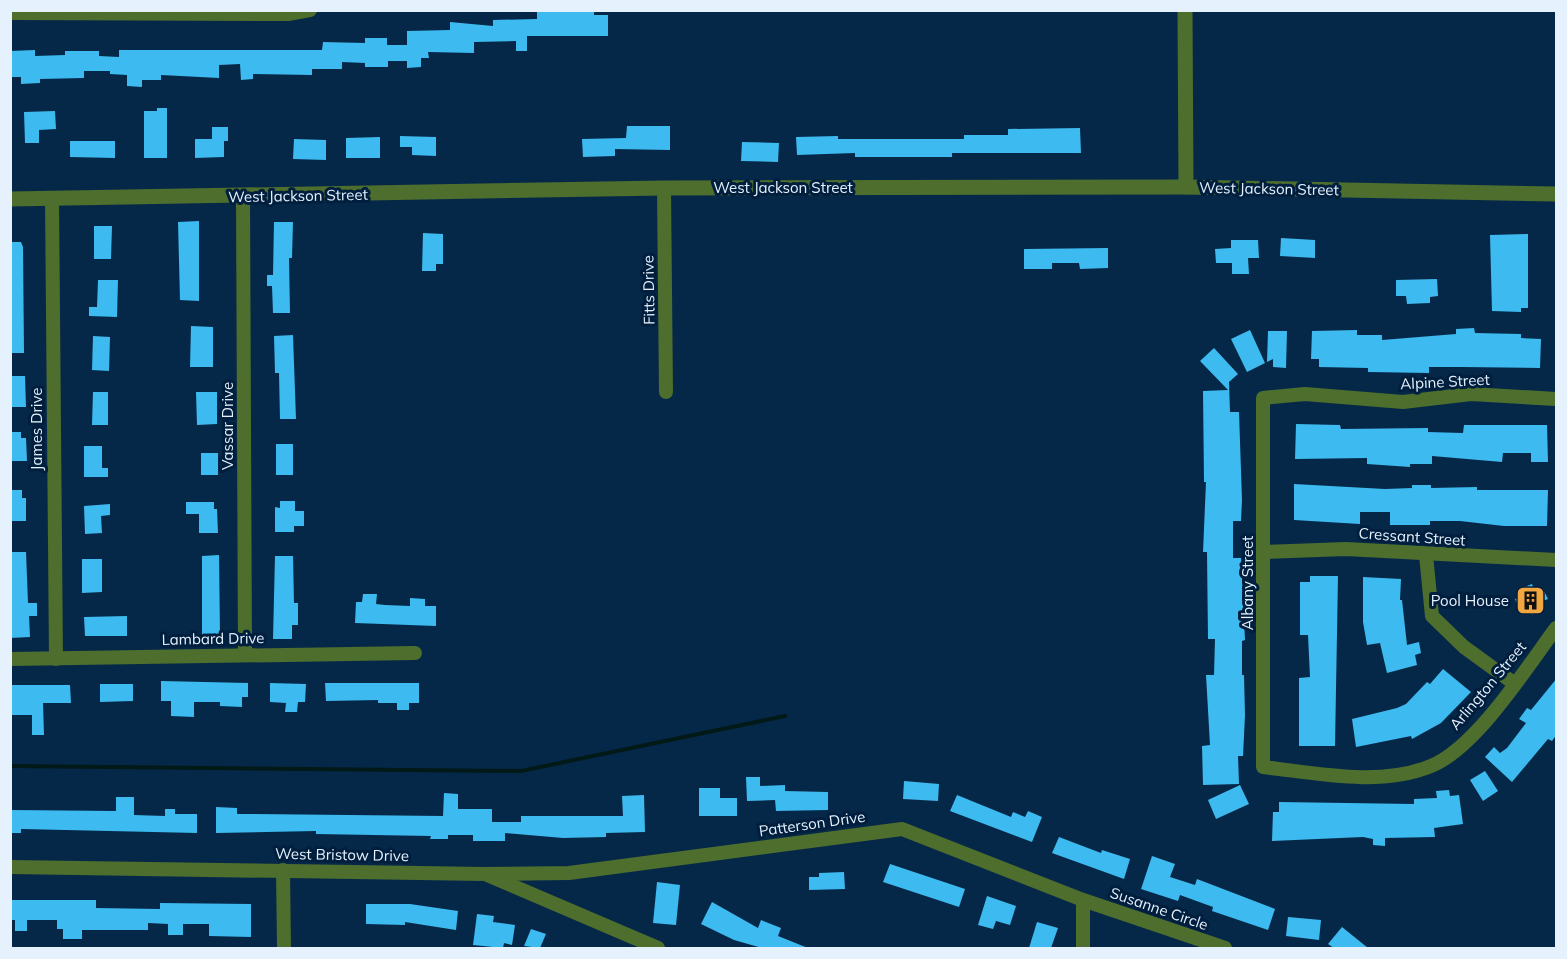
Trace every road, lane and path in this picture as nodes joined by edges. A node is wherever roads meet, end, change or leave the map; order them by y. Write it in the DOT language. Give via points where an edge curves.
graph roads {
  1 [pos="310,10"];
  2 [pos="1185,10"];
  3 [pos="10,14"];
  4 [pos="1186,187"];
  5 [pos="664,188"];
  6 [pos="1556,194"];
  7 [pos="243,197"];
  8 [pos="52,198"];
  9 [pos="10,199"];
  10 [pos="1557,204"];
  11 [pos="666,392"];
  12 [pos="1263,398"];
  13 [pos="1557,399"];
  14 [pos="1265,552"];
  15 [pos="1426,555"];
  16 [pos="1557,560"];
  17 [pos="1557,628"];
  18 [pos="415,653"];
  19 [pos="245,655"];
  20 [pos="10,659"];
  21 [pos="56,659"];
  22 [pos="1515,684"];
  23 [pos="1263,767"];
  24 [pos="10,867"];
  25 [pos="283,870"];
  26 [pos="485,874"];
  27 [pos="1083,900"];
  28 [pos="284,948"];
  29 [pos="658,948"];
  30 [pos="1083,948"];
  31 [pos="1225,948"];
  1 -- 3 [label="street" via="288,14"];
  2 -- 4 [label="street"];
  4 -- 5 [label="street, West Jackson Street"];
  4 -- 6 [label="street, West Jackson Street"];
  5 -- 7 [label="street, West Jackson Street"];
  5 -- 11 [label="street, Fitts Drive"];
  6 -- 10 [label="street"];
  7 -- 8 [label="street, West Jackson Street"];
  7 -- 19 [label="street, Vassar Drive"];
  8 -- 9 [label="street, West Jackson Street"];
  8 -- 21 [label="street, James Drive"];
  12 -- 13 [label="street, Alpine Street" via="1305,394 1403,402 1471,394"];
  12 -- 14 [label="street, Albany Street"];
  14 -- 15 [label="street, Cressant Street" via="1346,549"];
  14 -- 23 [label="street, Albany Street"];
  15 -- 16 [label="street, Cressant Street"];
  15 -- 22 [label="street" via="1432,616 1464,647"];
  17 -- 22 [label="street, Arlington Street"];
  18 -- 19 [label="street, Lambard Drive"];
  19 -- 21 [label="street, Lambard Drive"];
  20 -- 21 [label="street, Lambard Drive"];
  22 -- 23 [label="street, Arlington Street" via="1469,739 1432,766 1389,776 1328,775"];
  24 -- 25 [label="street, West Bristow Drive"];
  25 -- 26 [label="street, West Bristow Drive"];
  25 -- 28 [label="street"];
  26 -- 27 [label="street, Patterson Drive" via="569,873 902,829"];
  26 -- 29 [label="street, West Bristow Drive"];
  27 -- 30 [label="street"];
  27 -- 31 [label="street, Susanne Circle"];
}
